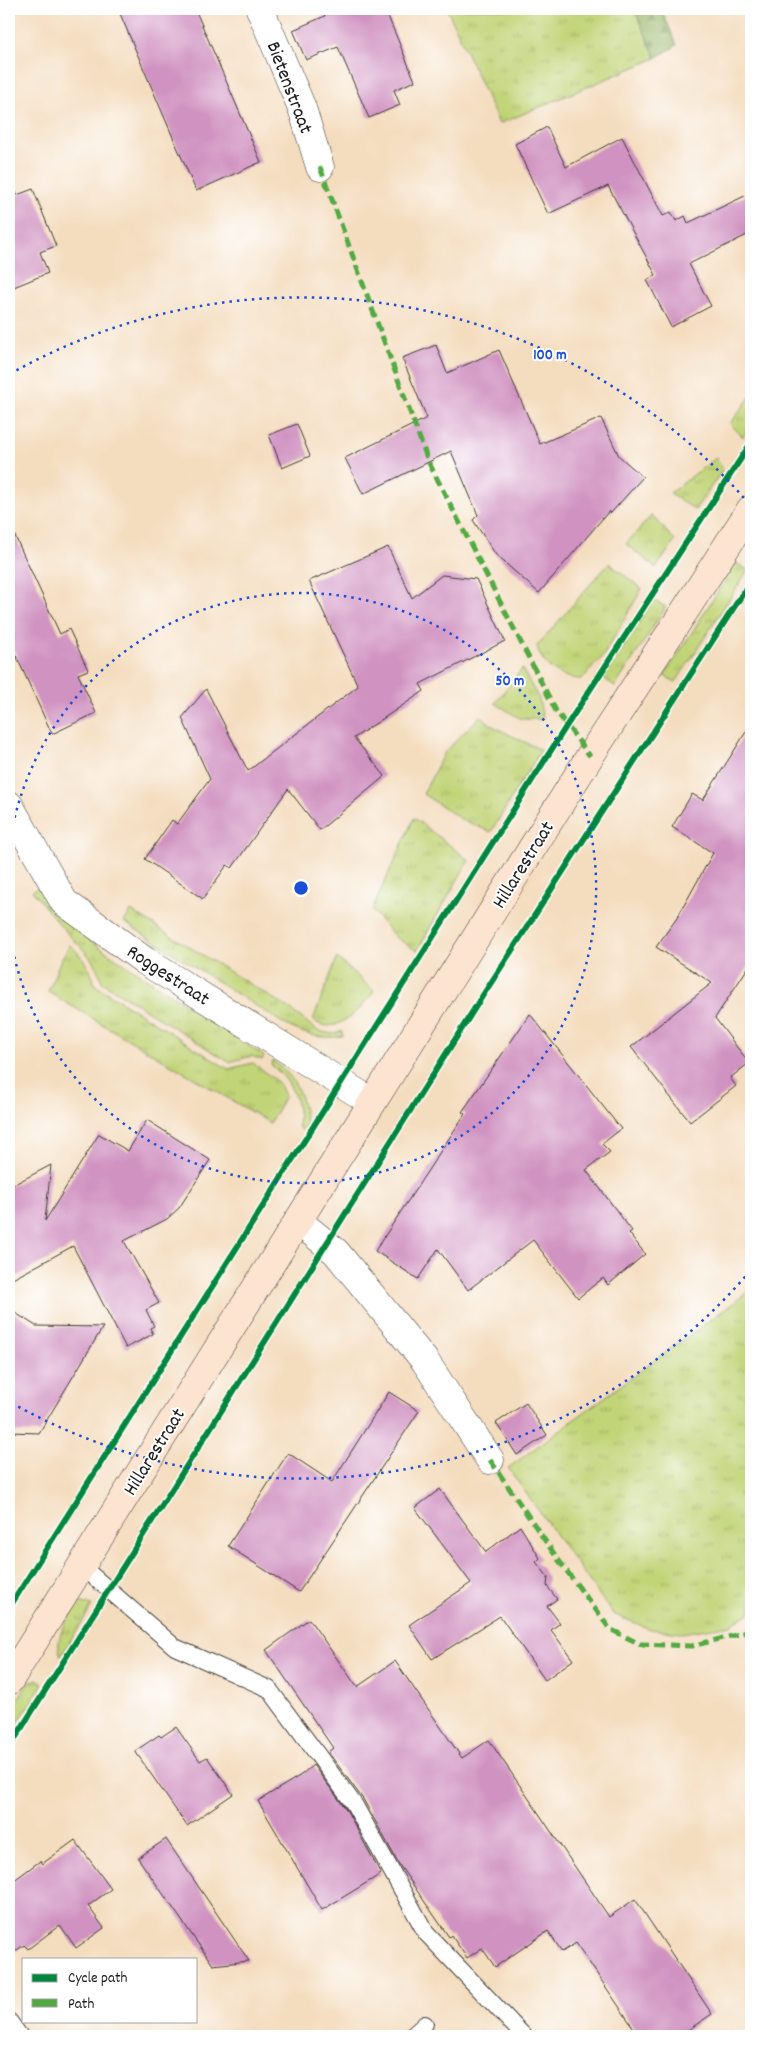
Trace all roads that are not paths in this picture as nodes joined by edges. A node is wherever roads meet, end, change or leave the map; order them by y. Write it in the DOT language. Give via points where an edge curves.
graph roads {
  1 [pos="260,9"];
  2 [pos="320,167"];
  3 [pos="751,509"];
  4 [pos="9,805"];
  5 [pos="372,1102"];
  6 [pos="298,1221"];
  7 [pos="490,1460"];
  8 [pos="80,1565"];
  9 [pos="9,1681"];
  10 [pos="9,2021"];
  11 [pos="425,2024"];
  12 [pos="20,2036"];
  13 [pos="412,2036"];
  14 [pos="524,2036"];
  1 -- 2 [label="street, Bietenstraat" via="302,108"];
  3 -- 5 [label="main road, Hillarestraat" via="590,756"];
  4 -- 5 [label="street, Roggestraat" via="64,902 145,961"];
  5 -- 6 [label="main road, Hillarestraat"];
  6 -- 7 [label="street" via="336,1252 425,1361"];
  6 -- 8 [label="main road, Hillarestraat"];
  8 -- 9 [label="main road, Hillarestraat"];
  8 -- 14 [label="lane" via="175,1647 269,1689 354,1804 426,1933"];
  10 -- 12 [label="lane"];
  11 -- 13 [label="lane"];
}
